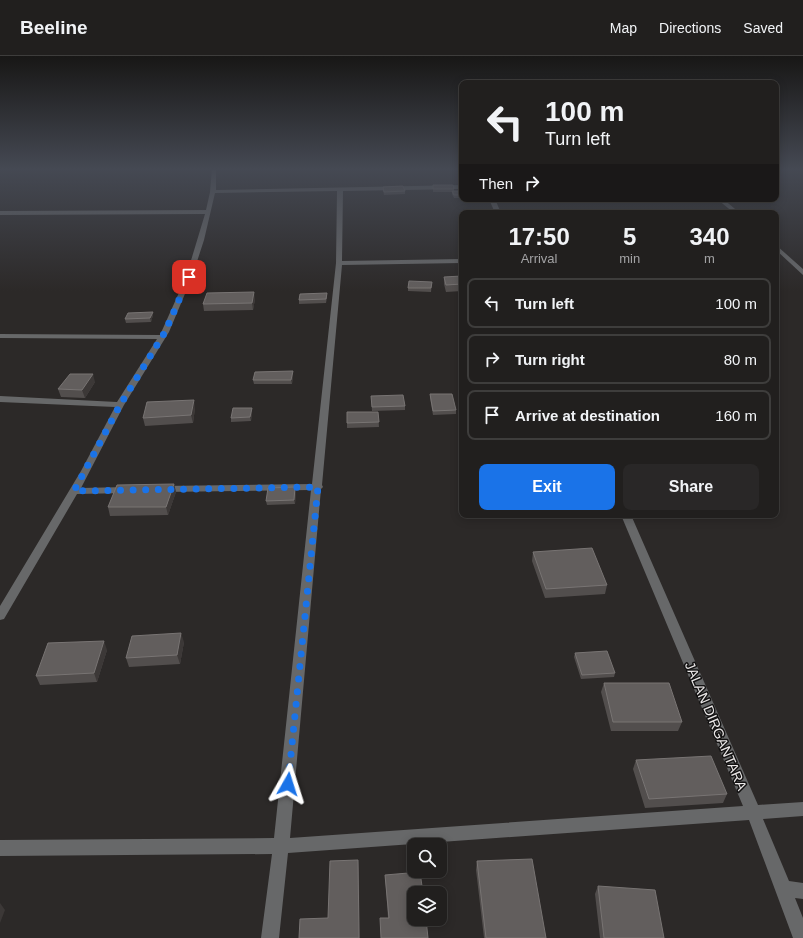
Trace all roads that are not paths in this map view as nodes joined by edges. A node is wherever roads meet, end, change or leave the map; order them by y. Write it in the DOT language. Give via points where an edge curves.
graph roads {
  1 [pos="339,209"];
  2 [pos="208,212"];
  3 [pos="0,213"];
  4 [pos="779,250"];
  5 [pos="459,261"];
  6 [pos="338,263"];
  7 [pos="803,272"];
  8 [pos="0,336"];
  9 [pos="161,337"];
  10 [pos="0,399"];
  11 [pos="120,405"];
  12 [pos="318,487"];
  13 [pos="153,489"];
  14 [pos="137,490"];
  15 [pos="74,491"];
  16 [pos="627,518"];
  17 [pos="0,616"];
  18 [pos="803,809"];
  19 [pos="753,813"];
  20 [pos="281,846"];
  21 [pos="0,848"];
  22 [pos="782,889"];
  23 [pos="803,891"];
  24 [pos="270,938"];
  25 [pos="802,938"];
  1 -- 6 [label="street"];
  2 -- 3 [label="street"];
  2 -- 9 [label="street" via="189,277"];
  4 -- 7 [label="street"];
  5 -- 6 [label="street"];
  6 -- 12 [label="street"];
  8 -- 9 [label="street"];
  9 -- 11 [label="street"];
  10 -- 11 [label="street"];
  11 -- 15 [label="street"];
  12 -- 13 [label="street"];
  12 -- 20 [label="street"];
  14 -- 15 [label="street"];
  15 -- 17 [label="street"];
  16 -- 19 [label="street, JALAN DIRGANTARA"];
  18 -- 19 [label="street"];
  19 -- 20 [label="street"];
  19 -- 22 [label="street, JALAN DIRGANTARA"];
  20 -- 21 [label="street"];
  20 -- 24 [label="street"];
  22 -- 23 [label="street"];
  22 -- 25 [label="street, JALAN DIRGANTARA"];
}
